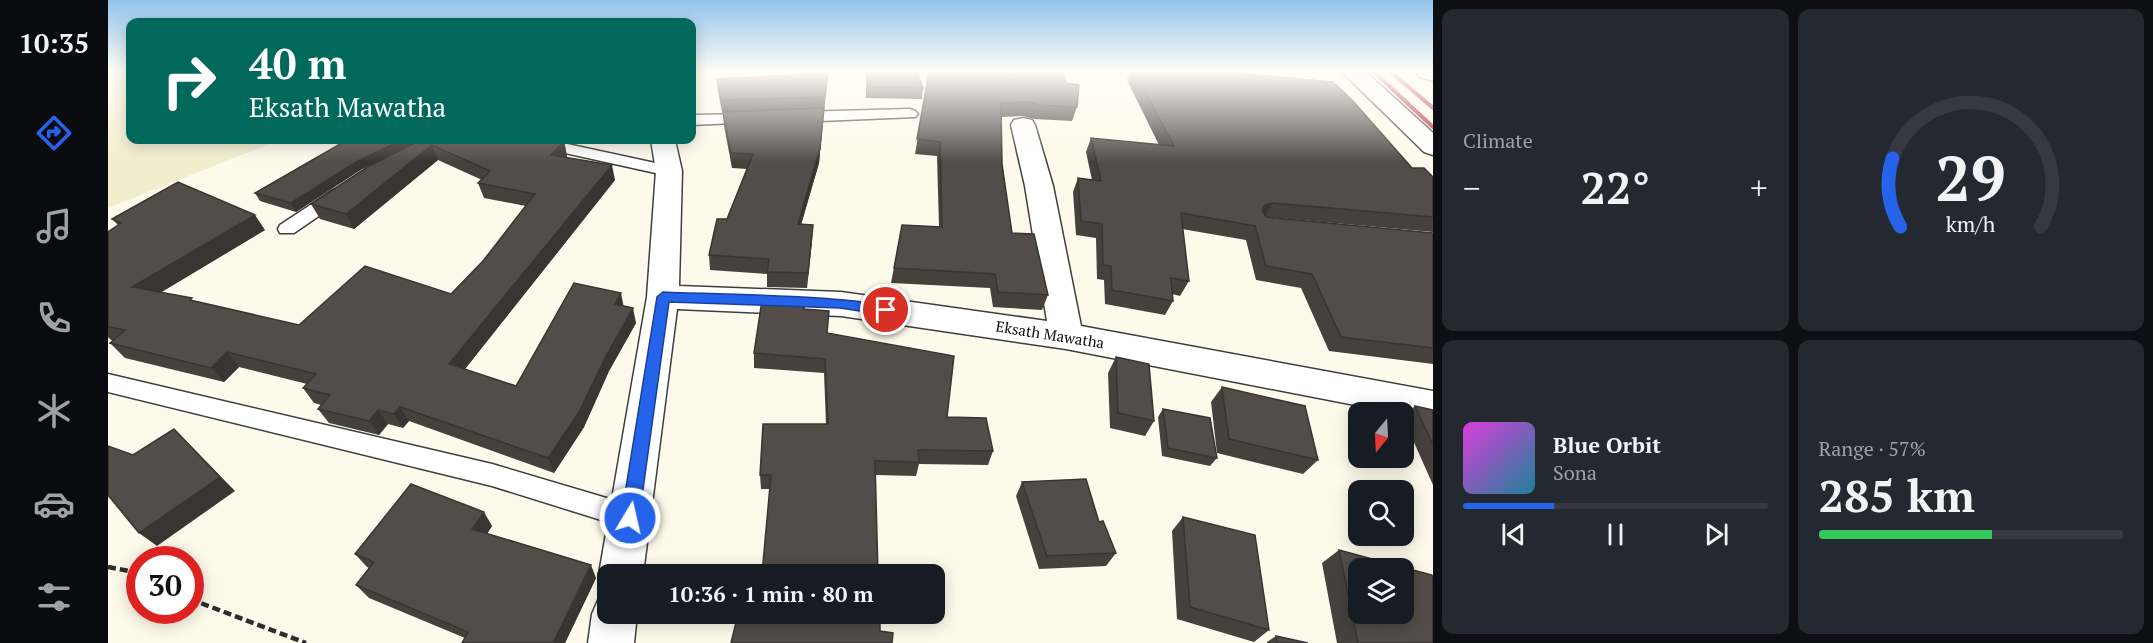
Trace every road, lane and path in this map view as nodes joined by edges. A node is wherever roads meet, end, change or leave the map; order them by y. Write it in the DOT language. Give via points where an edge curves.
graph roads {
  1 [pos="1385,102"];
  2 [pos="910,114"];
  3 [pos="696,120"];
  4 [pos="1023,125"];
  5 [pos="566,144"];
  6 [pos="1433,147"];
  7 [pos="666,155"];
  8 [pos="351,187"];
  9 [pos="287,229"];
  10 [pos="663,297"];
  11 [pos="1066,336"];
  12 [pos="108,383"];
  13 [pos="1433,406"];
  14 [pos="630,518"];
  15 [pos="623,564"];
  16 [pos="108,567"];
  17 [pos="126,570"];
  18 [pos="204,604"];
  19 [pos="614,624"];
  20 [pos="306,643"];
  21 [pos="611,643"];
  1 -- 6 [label="street"];
  2 -- 3 [label="lane"];
  4 -- 11 [label="street" via="1039,186"];
  5 -- 7 [label="lane"];
  7 -- 10 [label="street"];
  8 -- 9 [label="lane"];
  10 -- 11 [label="street, Eksath Mawatha" via="840,303"];
  10 -- 14 [label="street"];
  11 -- 13 [label="street, Eksath Mawatha"];
  12 -- 14 [label="lane" via="492,475"];
  14 -- 15 [label="street"];
  16 -- 17 [label="path"];
  18 -- 20 [label="path"];
  19 -- 21 [label="street"];
}
